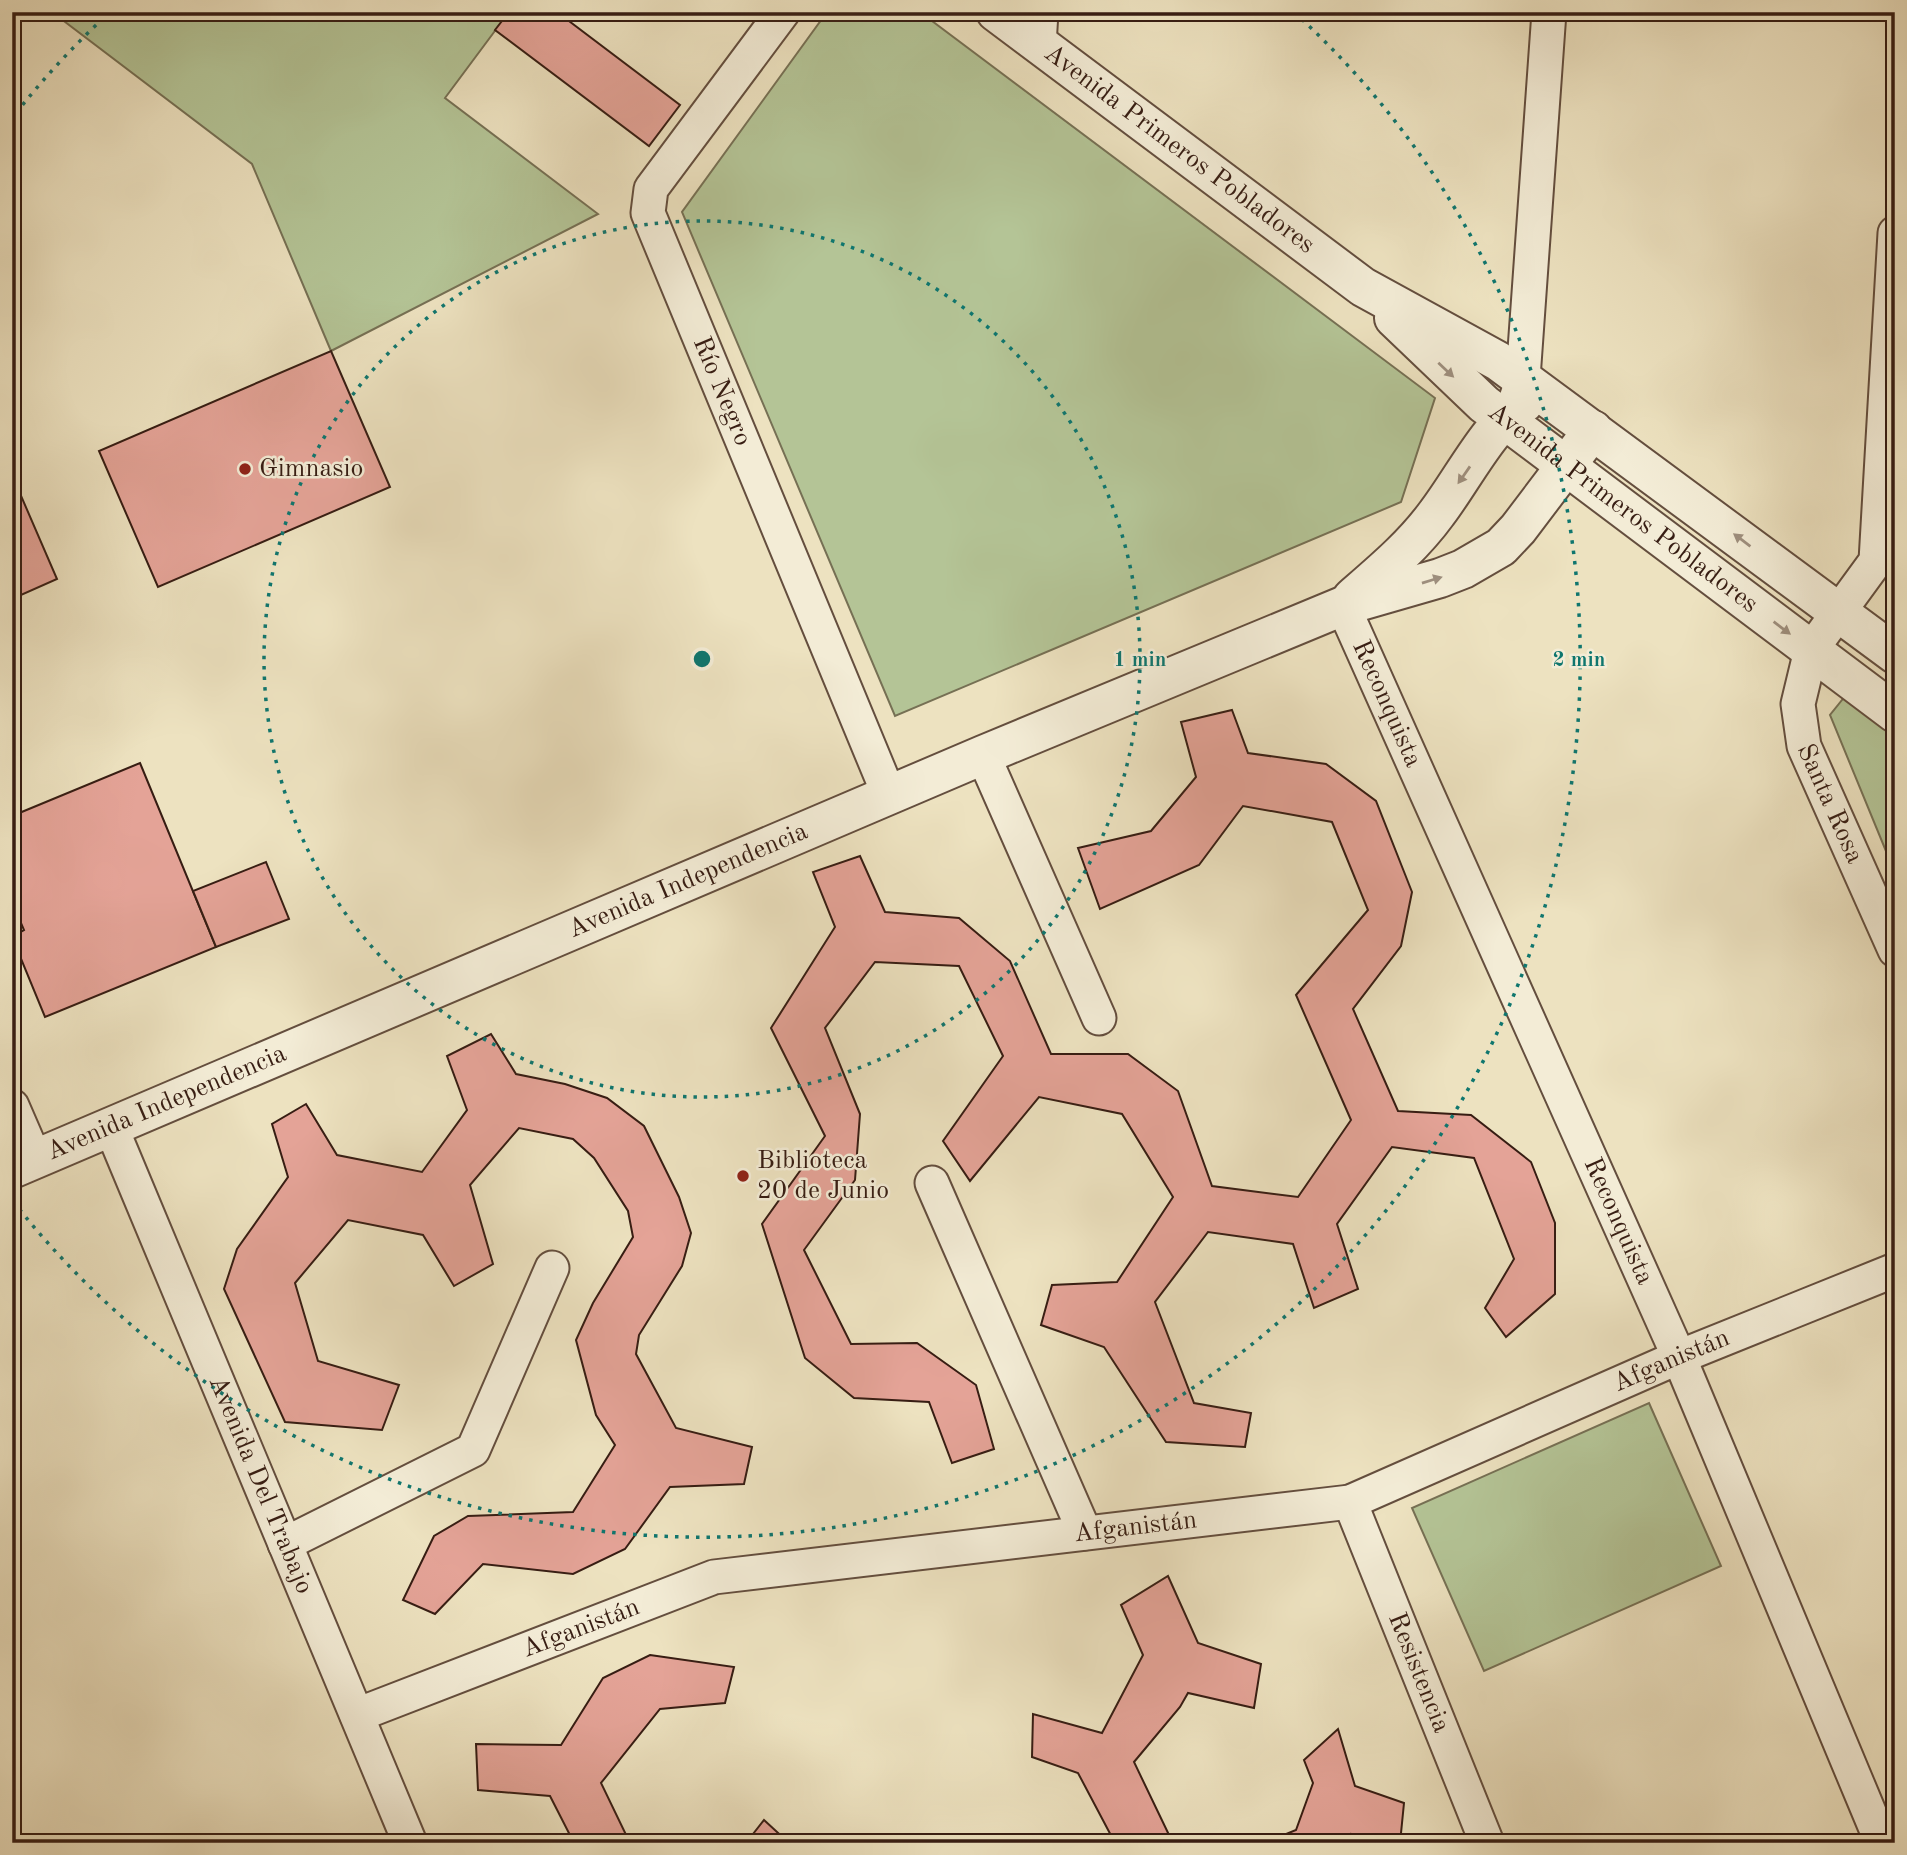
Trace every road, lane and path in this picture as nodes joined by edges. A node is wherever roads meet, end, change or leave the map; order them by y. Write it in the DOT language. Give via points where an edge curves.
graph roads {
  1 [pos="783,12"];
  2 [pos="996,12"];
  3 [pos="1549,12"];
  4 [pos="1040,29"];
  5 [pos="1895,233"];
  6 [pos="1363,287"];
  7 [pos="1536,388"];
  8 [pos="1503,419"];
  9 [pos="1593,430"];
  10 [pos="1566,466"];
  11 [pos="1885,562"];
  12 [pos="1343,606"];
  13 [pos="1839,612"];
  14 [pos="1811,650"];
  15 [pos="1895,654"];
  16 [pos="1895,713"];
  17 [pos="983,755"];
  18 [pos="888,795"];
  19 [pos="1895,950"];
  20 [pos="1099,1018"];
  21 [pos="12,1106"];
  22 [pos="111,1127"];
  23 [pos="24,1164"];
  24 [pos="932,1183"];
  25 [pos="552,1268"];
  26 [pos="1895,1270"];
  27 [pos="1679,1357"];
  28 [pos="1350,1502"];
  29 [pos="1085,1533"];
  30 [pos="285,1544"];
  31 [pos="357,1715"];
  32 [pos="410,1843"];
  33 [pos="1487,1843"];
  34 [pos="1882,1843"];
  1 -- 18 [label="street, Río Negro" via="651,189 648,213"];
  2 -- 4 [label="street, Avenida Primeros Pobladores"];
  3 -- 7 [label="street"];
  4 -- 6 [label="street, Avenida Primeros Pobladores"];
  5 -- 11 [label="street"];
  6 -- 7 [label="street, Avenida Primeros Pobladores" via="1477,348"];
  6 -- 8 [label="street, Avenida Primeros Pobladores, one-way"];
  7 -- 8 [label="street, Avenida Independencia" via="1541,397 1527,401"];
  7 -- 9 [label="street, Avenida Primeros Pobladores"];
  8 -- 10 [label="street, Avenida Primeros Pobladores"];
  8 -- 12 [label="street, Avenida Independencia, one-way" via="1420,535"];
  9 -- 10 [label="street, Avenida Independencia"];
  13 -- 9 [label="street, Avenida Primeros Pobladores, one-way"];
  12 -- 10 [label="street, Avenida Independencia, one-way" via="1440,579 1483,559 1518,529"];
  10 -- 14 [label="street, Avenida Primeros Pobladores, one-way"];
  11 -- 13 [label="street"];
  12 -- 17 [label="street, Avenida Independencia"];
  12 -- 27 [label="street, Reconquista"];
  13 -- 14 [label="street"];
  13 -- 15 [label="street, Avenida Primeros Pobladores"];
  14 -- 16 [label="street, Avenida Primeros Pobladores"];
  14 -- 19 [label="street, Santa Rosa" via="1798,704 1804,746"];
  17 -- 18 [label="street, Avenida Independencia"];
  17 -- 20 [label="street"];
  18 -- 22 [label="street, Avenida Independencia"];
  21 -- 23 [label="street"];
  22 -- 23 [label="street, Avenida Independencia"];
  22 -- 30 [label="street, Avenida Del Trabajo"];
  24 -- 29 [label="street"];
  25 -- 30 [label="street" via="472,1450"];
  26 -- 27 [label="street, Afganistán"];
  27 -- 28 [label="street, Afganistán"];
  27 -- 34 [label="street, Reconquista"];
  28 -- 29 [label="street, Afganistán"];
  28 -- 33 [label="street, Resistencia"];
  29 -- 31 [label="street, Afganistán" via="714,1577"];
  30 -- 31 [label="street, Avenida Del Trabajo"];
  31 -- 32 [label="street, Avenida Del Trabajo"];
}
